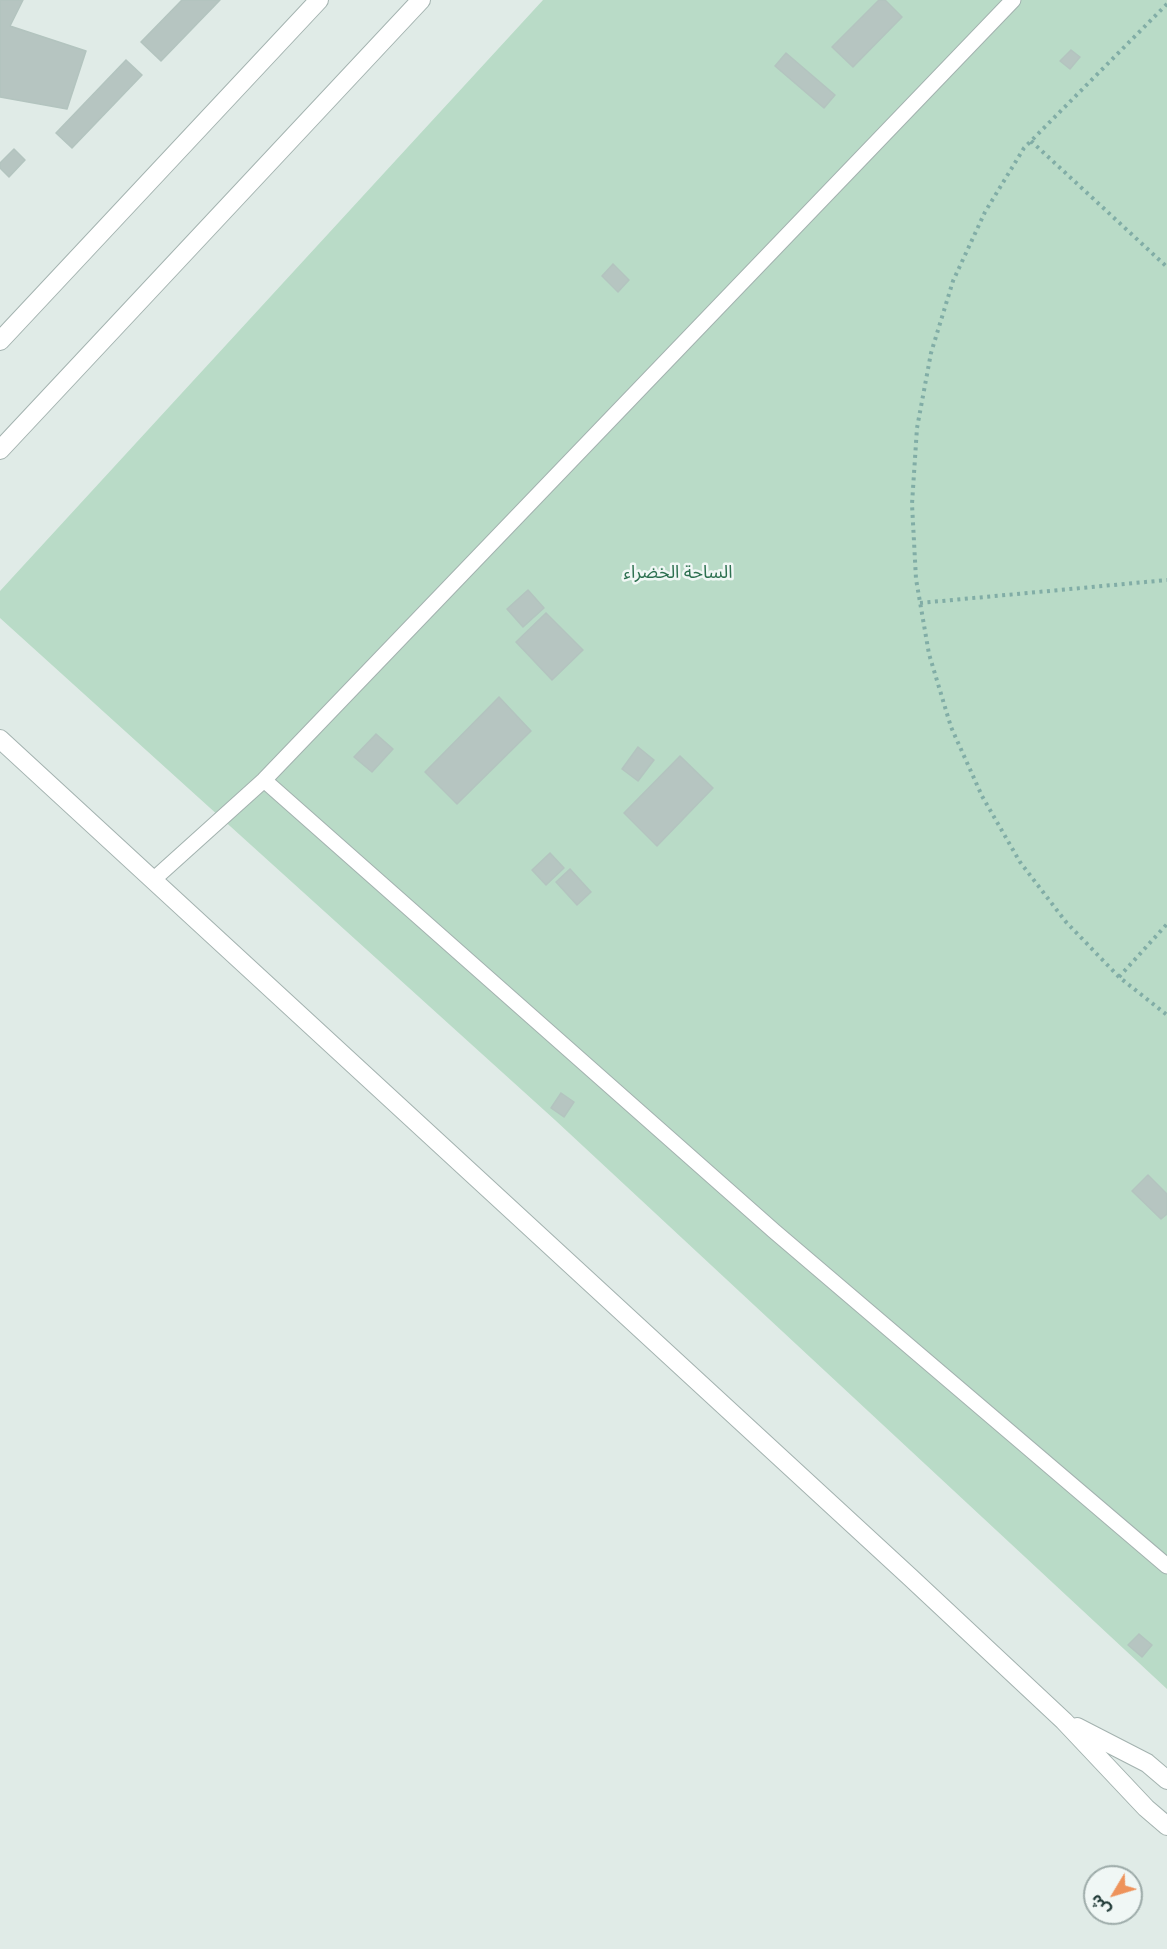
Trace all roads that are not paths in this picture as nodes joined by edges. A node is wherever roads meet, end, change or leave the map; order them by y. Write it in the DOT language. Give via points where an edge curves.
graph roads {
  1 [pos="319,0"];
  2 [pos="421,0"];
  3 [pos="1013,0"];
  4 [pos="0,340"];
  5 [pos="0,450"];
  6 [pos="0,739"];
  7 [pos="264,780"];
  8 [pos="153,880"];
  9 [pos="1167,1566"];
  10 [pos="1064,1721"];
  11 [pos="1167,1780"];
  12 [pos="1167,1826"];
  1 -- 4 [label="street"];
  2 -- 5 [label="street"];
  3 -- 7 [label="lane"];
  6 -- 8 [label="street"];
  7 -- 8 [label="lane"];
  7 -- 9 [label="lane" via="774,1231"];
  8 -- 10 [label="street"];
  10 -- 11 [label="street" via="1147,1763"];
  10 -- 12 [label="street"];
}
